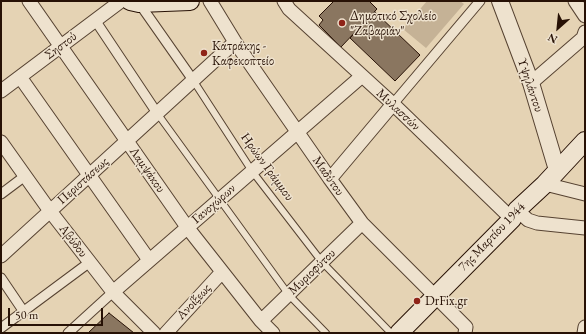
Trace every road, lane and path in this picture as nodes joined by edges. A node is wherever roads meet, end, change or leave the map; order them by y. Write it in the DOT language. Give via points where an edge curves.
graph roads {
  1 [pos="29,1"];
  2 [pos="121,1"];
  3 [pos="190,1"];
  4 [pos="210,1"];
  5 [pos="284,1"];
  6 [pos="480,1"];
  7 [pos="500,1"];
  8 [pos="574,1"];
  9 [pos="134,2"];
  10 [pos="585,16"];
  11 [pos="95,20"];
  12 [pos="585,32"];
  13 [pos="235,42"];
  14 [pos="60,47"];
  15 [pos="362,76"];
  16 [pos="20,77"];
  17 [pos="193,80"];
  18 [pos="531,84"];
  19 [pos="1,91"];
  20 [pos="393,104"];
  21 [pos="157,113"];
  22 [pos="297,132"];
  23 [pos="126,141"];
  24 [pos="1,142"];
  25 [pos="585,142"];
  26 [pos="557,170"];
  27 [pos="252,171"];
  28 [pos="89,175"];
  29 [pos="25,176"];
  30 [pos="330,179"];
  31 [pos="544,184"];
  32 [pos="1,194"];
  33 [pos="585,194"];
  34 [pos="219,200"];
  35 [pos="50,211"];
  36 [pos="514,214"];
  37 [pos="362,223"];
  38 [pos="187,227"];
  39 [pos="585,228"];
  40 [pos="1,256"];
  41 [pos="149,260"];
  42 [pos="90,262"];
  43 [pos="322,262"];
  44 [pos="222,272"];
  45 [pos="1,278"];
  46 [pos="113,292"];
  47 [pos="289,295"];
  48 [pos="435,296"];
  49 [pos="24,312"];
  50 [pos="261,321"];
  51 [pos="585,327"];
  52 [pos="1,328"];
  53 [pos="68,333"];
  54 [pos="154,333"];
  55 [pos="166,333"];
  56 [pos="273,333"];
  57 [pos="326,333"];
  58 [pos="391,333"];
  59 [pos="399,333"];
  60 [pos="465,333"];
  61 [pos="584,333"];
  1 -- 14 [label="street, Λαμψάκου"];
  2 -- 11 [label="street, Σηστού"];
  3 -- 9 [label="main road"];
  4 -- 13 [label="street, Μαδύτου"];
  5 -- 15 [label="street, Μυλασσών" via="289,9"];
  6 -- 20 [label="street"];
  7 -- 18 [label="street, Υψηλάντου"];
  8 -- 10 [label="street"];
  9 -- 17 [label="street, Ηρώων Γράμμου"];
  11 -- 14 [label="street, Σηστού"];
  11 -- 21 [label="street"];
  12 -- 18 [label="street" via="583,38"];
  13 -- 17 [label="street, Περιστάσεως"];
  13 -- 22 [label="street, Μαδύτου"];
  14 -- 16 [label="street, Σηστού"];
  14 -- 23 [label="street, Λαμψάκου"];
  15 -- 20 [label="street, Μυλασσών"];
  15 -- 22 [label="street, Γανοχώρων"];
  16 -- 19 [label="street, Σηστού"];
  16 -- 28 [label="street"];
  17 -- 21 [label="street, Περιστάσεως"];
  17 -- 27 [label="lane, Ηρώων Γράμμου"];
  18 -- 26 [label="street, Υψηλάντου"];
  20 -- 30 [label="street"];
  20 -- 36 [label="street, Μυλασσών"];
  21 -- 23 [label="street, Περιστάσεως"];
  21 -- 34 [label="lane"];
  22 -- 27 [label="street, Γανοχώρων"];
  22 -- 30 [label="street, Μαδύτου"];
  23 -- 28 [label="street, Περιστάσεως"];
  23 -- 38 [label="street, Λαμψάκου"];
  24 -- 29 [label="street, Αβύδου"];
  25 -- 26 [label="main road, 7ης Μαρτίου 1944"];
  26 -- 31 [label="main road, 7ης Μαρτίου 1944"];
  27 -- 34 [label="street, Γανοχώρων"];
  27 -- 43 [label="lane, Ηρώων Γράμμου"];
  28 -- 35 [label="street, Περιστάσεως"];
  28 -- 41 [label="street"];
  29 -- 32 [label="street"];
  29 -- 35 [label="street, Αβύδου"];
  30 -- 37 [label="street, Μαδύτου"];
  31 -- 33 [label="street"];
  31 -- 36 [label="main road, 7ης Μαρτίου 1944"];
  34 -- 38 [label="street, Γανοχώρων"];
  34 -- 47 [label="lane"];
  35 -- 40 [label="street, Περιστάσεως"];
  35 -- 42 [label="street, Αβύδου"];
  36 -- 39 [label="street, Μυλασσών" via="537,223"];
  36 -- 48 [label="main road, 7ης Μαρτίου 1944"];
  37 -- 43 [label="street, Μυριοφύτου"];
  37 -- 48 [label="street, Μαδύτου"];
  38 -- 41 [label="street, Γανοχώρων"];
  38 -- 44 [label="street, Λαμψάκου"];
  41 -- 46 [label="street, Γανοχώρων"];
  42 -- 46 [label="street, Αβύδου"];
  42 -- 49 [label="street"];
  43 -- 47 [label="street, Μυριοφύτου"];
  43 -- 58 [label="lane, Ηρώων Γράμμου"];
  44 -- 50 [label="street, Λαμψάκου"];
  44 -- 55 [label="street, Ανοίξεως"];
  45 -- 49 [label="street"];
  46 -- 53 [label="street, Γανοχώρων"];
  46 -- 54 [label="street, Αβύδου"];
  47 -- 50 [label="street, Μυριοφύτου"];
  47 -- 57 [label="lane"];
  48 -- 59 [label="main road, 7ης Μαρτίου 1944"];
  48 -- 60 [label="street, Μαδύτου" via="466,327"];
  49 -- 52 [label="street"];
  50 -- 56 [label="street, Λαμψάκου"];
  51 -- 61 [label="street"];
}
